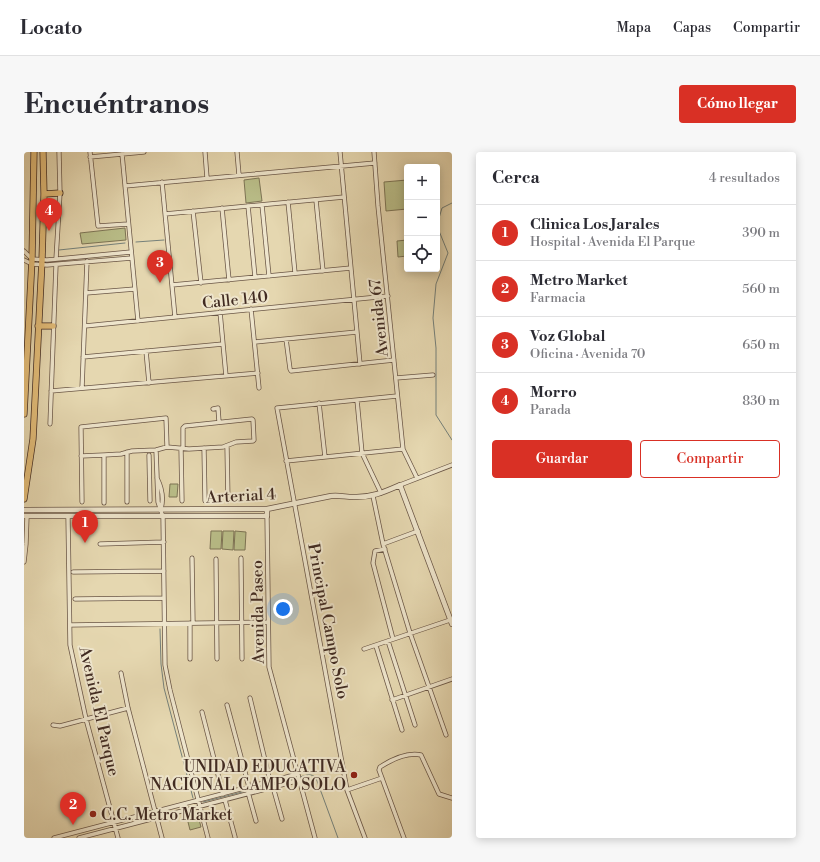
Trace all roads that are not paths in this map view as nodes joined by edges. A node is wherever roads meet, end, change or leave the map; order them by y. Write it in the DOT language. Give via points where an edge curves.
graph roads {
  1 [pos="34,152"];
  2 [pos="43,152"];
  3 [pos="59,152"];
  4 [pos="90,152"];
  5 [pos="144,152"];
  6 [pos="205,152"];
  7 [pos="237,152"];
  8 [pos="340,152"];
  9 [pos="374,152"];
  10 [pos="122,154"];
  11 [pos="90,157"];
  12 [pos="375,163"];
  13 [pos="341,166"];
  14 [pos="239,175"];
  15 [pos="207,178"];
  16 [pos="162,182"];
  17 [pos="125,186"];
  18 [pos="60,193"];
  19 [pos="44,194"];
  20 [pos="344,197"];
  21 [pos="316,200"];
  22 [pos="288,202"];
  23 [pos="262,205"];
  24 [pos="248,206"];
  25 [pos="222,208"];
  26 [pos="193,211"];
  27 [pos="165,214"];
  28 [pos="128,224"];
  29 [pos="131,252"];
  30 [pos="25,253"];
  31 [pos="132,258"];
  32 [pos="56,259"];
  33 [pos="24,260"];
  34 [pos="87,261"];
  35 [pos="32,262"];
  36 [pos="42,262"];
  37 [pos="56,265"];
  38 [pos="351,268"];
  39 [pos="323,271"];
  40 [pos="295,273"];
  41 [pos="269,276"];
  42 [pos="255,277"];
  43 [pos="228,280"];
  44 [pos="200,282"];
  45 [pos="172,285"];
  46 [pos="135,289"];
  47 [pos="86,293"];
  48 [pos="388,296"];
  49 [pos="354,299"];
  50 [pos="251,309"];
  51 [pos="220,312"];
  52 [pos="175,317"];
  53 [pos="138,320"];
  54 [pos="38,326"];
  55 [pos="53,326"];
  56 [pos="85,326"];
  57 [pos="357,332"];
  58 [pos="286,339"];
  59 [pos="254,342"];
  60 [pos="223,344"];
  61 [pos="146,351"];
  62 [pos="83,357"];
  63 [pos="394,360"];
  64 [pos="360,364"];
  65 [pos="258,373"];
  66 [pos="433,375"];
  67 [pos="226,376"];
  68 [pos="396,378"];
  69 [pos="149,382"];
  70 [pos="82,388"];
  71 [pos="259,388"];
  72 [pos="51,391"];
  73 [pos="397,396"];
  74 [pos="357,400"];
  75 [pos="319,403"];
  76 [pos="213,408"];
  77 [pos="24,414"];
  78 [pos="219,422"];
  79 [pos="50,424"];
  80 [pos="227,446"];
  81 [pos="167,447"];
  82 [pos="182,448"];
  83 [pos="204,448"];
  84 [pos="403,449"];
  85 [pos="156,450"];
  86 [pos="127,452"];
  87 [pos="362,453"];
  88 [pos="104,455"];
  89 [pos="149,455"];
  90 [pos="81,456"];
  91 [pos="325,457"];
  92 [pos="286,461"];
  93 [pos="452,465"];
  94 [pos="150,469"];
  95 [pos="156,469"];
  96 [pos="417,478"];
  97 [pos="400,485"];
  98 [pos="381,493"];
  99 [pos="373,496"];
  100 [pos="24,499"];
  101 [pos="150,501"];
  102 [pos="182,501"];
  103 [pos="205,501"];
  104 [pos="228,501"];
  105 [pos="82,502"];
  106 [pos="127,502"];
  107 [pos="104,503"];
  108 [pos="294,503"];
  109 [pos="267,509"];
  110 [pos="24,510"];
  111 [pos="68,510"];
  112 [pos="161,510"];
  113 [pos="25,516"];
  114 [pos="163,516"];
  115 [pos="267,516"];
  116 [pos="68,517"];
  117 [pos="418,531"];
  118 [pos="164,542"];
  119 [pos="100,544"];
  120 [pos="383,544"];
  121 [pos="385,549"];
  122 [pos="192,558"];
  123 [pos="241,558"];
  124 [pos="216,559"];
  125 [pos="24,562"];
  126 [pos="164,571"];
  127 [pos="73,572"];
  128 [pos="164,598"];
  129 [pos="75,599"];
  130 [pos="242,622"];
  131 [pos="268,622"];
  132 [pos="451,622"];
  133 [pos="164,623"];
  134 [pos="192,623"];
  135 [pos="217,623"];
  136 [pos="70,625"];
  137 [pos="410,633"];
  138 [pos="393,639"];
  139 [pos="388,641"];
  140 [pos="376,646"];
  141 [pos="364,650"];
  142 [pos="190,659"];
  143 [pos="217,659"];
  144 [pos="242,659"];
  145 [pos="121,673"];
  146 [pos="452,678"];
  147 [pos="430,687"];
  148 [pos="405,695"];
  149 [pos="250,698"];
  150 [pos="392,700"];
  151 [pos="227,705"];
  152 [pos="128,708"];
  153 [pos="202,712"];
  154 [pos="86,719"];
  155 [pos="415,724"];
  156 [pos="53,725"];
  157 [pos="402,730"];
  158 [pos="446,735"];
  159 [pos="299,777"];
  160 [pos="382,778"];
  161 [pos="270,781"];
  162 [pos="273,787"];
  163 [pos="248,790"];
  164 [pos="348,790"];
  165 [pos="223,794"];
  166 [pos="452,798"];
  167 [pos="225,800"];
  168 [pos="198,801"];
  169 [pos="199,806"];
  170 [pos="155,812"];
  171 [pos="156,818"];
  172 [pos="282,819"];
  173 [pos="256,820"];
  174 [pos="114,822"];
  175 [pos="116,828"];
  176 [pos="235,837"];
  177 [pos="54,838"];
  178 [pos="79,838"];
  179 [pos="118,838"];
  180 [pos="162,838"];
  181 [pos="208,838"];
  182 [pos="315,838"];
  183 [pos="365,838"];
  184 [pos="404,838"];
  1 -- 35 [label="main road"];
  2 -- 19 [label="main road"];
  3 -- 18 [label="street"];
  4 -- 11 [label="street"];
  5 -- 10 [label="street"];
  6 -- 15 [label="street"];
  7 -- 14 [label="street"];
  8 -- 13 [label="street"];
  9 -- 12 [label="street, Avenida 67"];
  10 -- 11 [label="street"];
  10 -- 17 [label="street"];
  11 -- 28 [label="street" via="98,226"];
  12 -- 13 [label="street"];
  12 -- 48 [label="street, Avenida 67"];
  13 -- 14 [label="street"];
  13 -- 20 [label="street"];
  14 -- 15 [label="street"];
  15 -- 16 [label="street"];
  16 -- 17 [label="street"];
  16 -- 27 [label="street"];
  17 -- 28 [label="street"];
  18 -- 19 [label="main road"];
  18 -- 32 [label="street"];
  19 -- 36 [label="main road"];
  20 -- 21 [label="street"];
  20 -- 38 [label="street"];
  21 -- 22 [label="street"];
  21 -- 39 [label="street"];
  22 -- 23 [label="street"];
  22 -- 40 [label="street"];
  23 -- 24 [label="street"];
  23 -- 41 [label="street"];
  24 -- 25 [label="street"];
  24 -- 42 [label="street"];
  25 -- 26 [label="street"];
  25 -- 43 [label="street"];
  26 -- 27 [label="street"];
  26 -- 44 [label="street"];
  27 -- 45 [label="street"];
  28 -- 29 [label="street"];
  29 -- 31 [label="street"];
  29 -- 32 [label="street"];
  30 -- 35 [label="street"];
  31 -- 34 [label="street"];
  31 -- 46 [label="street"];
  32 -- 36 [label="street"];
  33 -- 35 [label="street"];
  34 -- 37 [label="street"];
  34 -- 47 [label="street"];
  35 -- 36 [label="street"];
  35 -- 77 [label="main road"];
  36 -- 37 [label="street"];
  36 -- 54 [label="main road"];
  37 -- 55 [label="street"];
  38 -- 39 [label="street"];
  38 -- 49 [label="street"];
  39 -- 40 [label="street"];
  40 -- 41 [label="street"];
  41 -- 42 [label="street"];
  42 -- 43 [label="street"];
  43 -- 44 [label="street"];
  44 -- 45 [label="street"];
  45 -- 52 [label="street"];
  46 -- 47 [label="street"];
  46 -- 53 [label="street"];
  47 -- 56 [label="street"];
  48 -- 49 [label="street, Calle 140"];
  48 -- 63 [label="street, Avenida 67"];
  49 -- 50 [label="street, Calle 140"];
  49 -- 57 [label="street"];
  50 -- 51 [label="street, Calle 140"];
  50 -- 59 [label="street"];
  51 -- 52 [label="street, Calle 140"];
  51 -- 60 [label="street"];
  52 -- 53 [label="street, Calle 140"];
  53 -- 56 [label="street, Calle 140"];
  54 -- 55 [label="main road"];
  54 -- 100 [label="main road" via="33,439"];
  55 -- 72 [label="street"];
  56 -- 62 [label="street"];
  57 -- 58 [label="street"];
  57 -- 64 [label="street"];
  58 -- 59 [label="street"];
  58 -- 64 [label="street" via="291,371"];
  59 -- 65 [label="street"];
  60 -- 61 [label="street"];
  60 -- 67 [label="street"];
  61 -- 62 [label="street"];
  61 -- 69 [label="street"];
  62 -- 70 [label="street"];
  63 -- 64 [label="street"];
  63 -- 68 [label="street, Avenida 67"];
  65 -- 67 [label="street"];
  65 -- 71 [label="street"];
  66 -- 68 [label="street"];
  67 -- 69 [label="street"];
  68 -- 73 [label="street, Avenida 67"];
  69 -- 70 [label="street"];
  70 -- 72 [label="street"];
  72 -- 79 [label="street"];
  73 -- 74 [label="street"];
  73 -- 84 [label="street, Avenida 67"];
  74 -- 75 [label="street"];
  74 -- 87 [label="street"];
  75 -- 91 [label="street"];
  75 -- 92 [label="street, Principal Campo Solo" via="277,407"];
  76 -- 78 [label="street" via="218,408"];
  78 -- 80 [label="street" via="253,420 254,441 236,442"];
  78 -- 82 [label="street" via="183,428"];
  80 -- 83 [label="street"];
  80 -- 104 [label="street"];
  81 -- 82 [label="street"];
  81 -- 85 [label="street"];
  81 -- 90 [label="street" via="165,418 81,427"];
  82 -- 83 [label="street"];
  82 -- 102 [label="street"];
  83 -- 103 [label="street"];
  84 -- 87 [label="street"];
  84 -- 96 [label="street, Avenida 67"];
  85 -- 86 [label="street"];
  85 -- 95 [label="street"];
  86 -- 88 [label="street"];
  86 -- 106 [label="street"];
  87 -- 91 [label="street"];
  87 -- 98 [label="street"];
  88 -- 90 [label="street"];
  88 -- 107 [label="street"];
  89 -- 94 [label="street"];
  90 -- 105 [label="street"];
  91 -- 92 [label="street"];
  92 -- 108 [label="street, Principal Campo Solo"];
  93 -- 96 [label="street, Arterial 4"];
  94 -- 95 [label="street"];
  94 -- 101 [label="street"];
  95 -- 112 [label="street" via="162,490"];
  96 -- 97 [label="street, Arterial 4"];
  97 -- 98 [label="street, Arterial 4"];
  97 -- 117 [label="street"];
  98 -- 99 [label="street, Arterial 4"];
  99 -- 108 [label="street, Arterial 4" via="352,498 341,495"];
  99 -- 120 [label="street"];
  108 -- 109 [label="street, Arterial 4"];
  108 -- 164 [label="street, Principal Campo Solo"];
  109 -- 112 [label="street, Arterial 4"];
  109 -- 115 [label="street"];
  110 -- 111 [label="street, Arterial 4"];
  111 -- 112 [label="street, Arterial 4"];
  111 -- 116 [label="street"];
  112 -- 114 [label="street"];
  113 -- 116 [label="street, Arterial 4"];
  113 -- 125 [label="street"];
  114 -- 115 [label="street, Arterial 4"];
  114 -- 116 [label="street, Arterial 4"];
  114 -- 118 [label="street"];
  115 -- 131 [label="street, Avenida Paseo"];
  116 -- 136 [label="street, Avenida El Parque"];
  117 -- 120 [label="street"];
  117 -- 132 [label="street"];
  118 -- 119 [label="street"];
  118 -- 126 [label="street"];
  120 -- 121 [label="street"];
  121 -- 137 [label="street"];
  121 -- 138 [label="street" via="375,551 372,563"];
  122 -- 134 [label="street"];
  123 -- 130 [label="street"];
  124 -- 135 [label="street"];
  126 -- 127 [label="street"];
  126 -- 128 [label="street"];
  128 -- 129 [label="street"];
  128 -- 133 [label="street"];
  130 -- 131 [label="street"];
  130 -- 135 [label="street"];
  130 -- 144 [label="street"];
  131 -- 159 [label="street, Avenida Paseo" via="269,667"];
  132 -- 137 [label="street"];
  133 -- 134 [label="street"];
  133 -- 136 [label="street"];
  133 -- 168 [label="street" via="165,666"];
  134 -- 135 [label="street"];
  134 -- 142 [label="street"];
  135 -- 143 [label="street"];
  136 -- 154 [label="street, Avenida El Parque" via="70,645"];
  137 -- 138 [label="street"];
  137 -- 147 [label="street"];
  138 -- 139 [label="street"];
  139 -- 140 [label="street"];
  139 -- 148 [label="street"];
  140 -- 141 [label="street"];
  140 -- 150 [label="street"];
  145 -- 152 [label="street"];
  146 -- 147 [label="street"];
  147 -- 148 [label="street"];
  147 -- 158 [label="street"];
  148 -- 150 [label="street"];
  148 -- 155 [label="street"];
  149 -- 161 [label="street"];
  150 -- 157 [label="street"];
  151 -- 163 [label="street"];
  152 -- 154 [label="street"];
  152 -- 170 [label="street"];
  153 -- 165 [label="street"];
  154 -- 156 [label="street" via="60,726"];
  154 -- 174 [label="street, Avenida El Parque"];
  159 -- 161 [label="street"];
  159 -- 162 [label="street"];
  159 -- 182 [label="street, Avenida Paseo"];
  160 -- 164 [label="street"];
  160 -- 166 [label="street" via="379,769 388,761 421,754 439,794"];
  160 -- 184 [label="street"];
  161 -- 163 [label="street"];
  162 -- 163 [label="street"];
  162 -- 172 [label="street"];
  163 -- 165 [label="street"];
  163 -- 167 [label="street"];
  163 -- 173 [label="street"];
  164 -- 183 [label="street, Principal Campo Solo"];
  165 -- 168 [label="street"];
  167 -- 169 [label="street"];
  167 -- 176 [label="street"];
  168 -- 169 [label="street"];
  168 -- 170 [label="street"];
  169 -- 171 [label="street"];
  169 -- 181 [label="street"];
  170 -- 171 [label="street"];
  170 -- 174 [label="street"];
  171 -- 175 [label="street"];
  171 -- 180 [label="street"];
  174 -- 175 [label="street, Avenida El Parque"];
  174 -- 177 [label="street"];
  175 -- 178 [label="street"];
  175 -- 179 [label="street, Avenida El Parque"];
}
